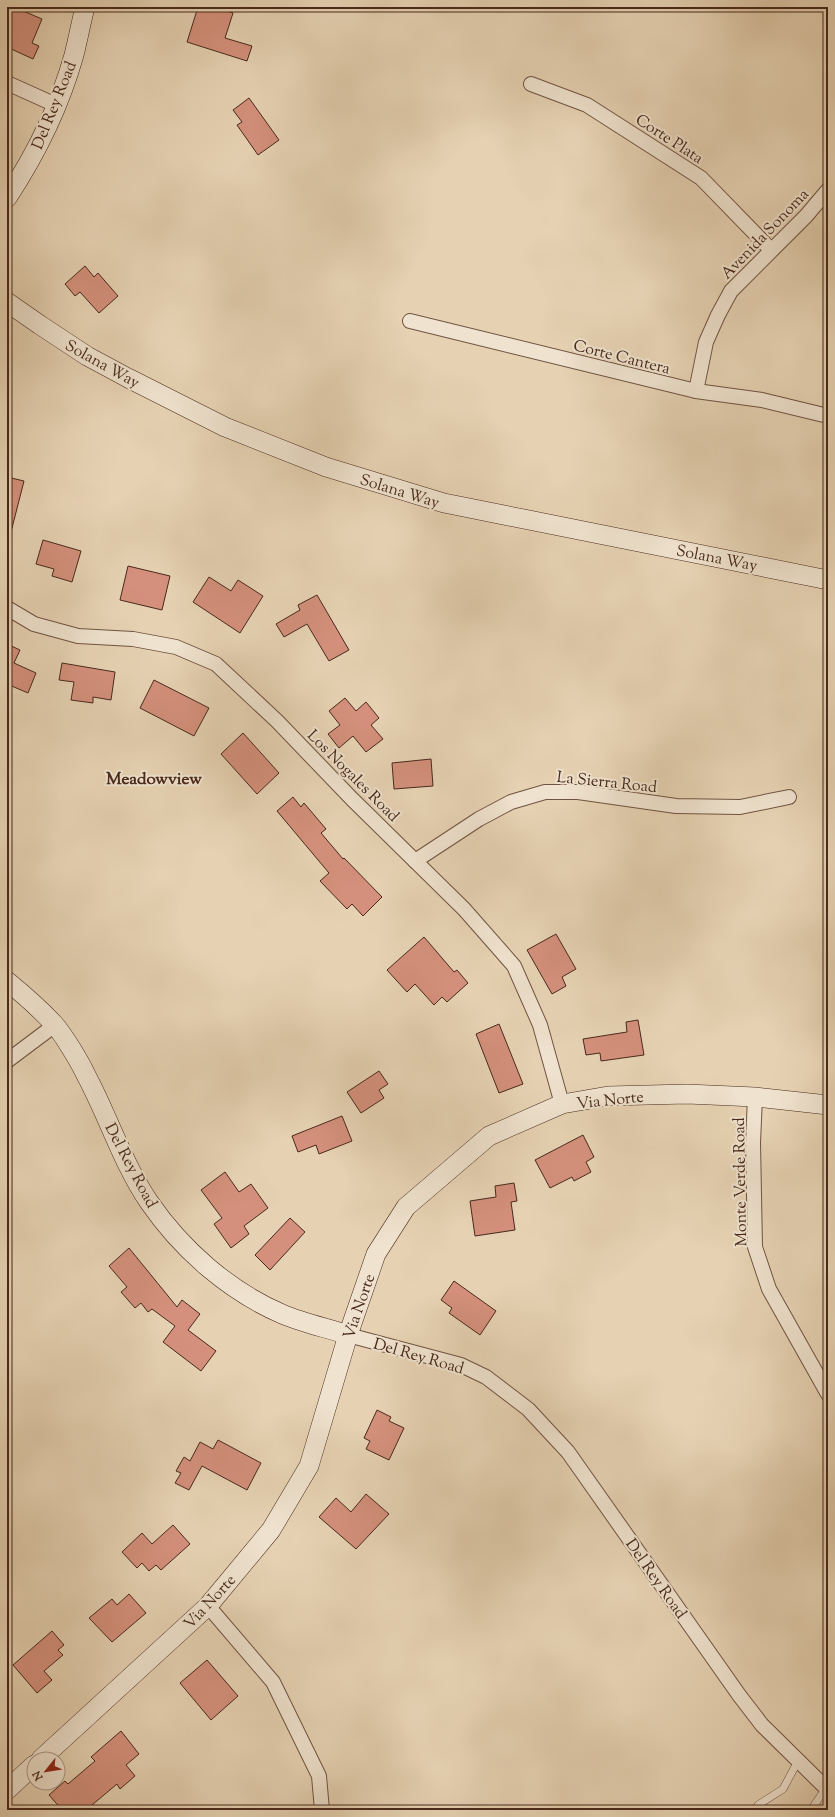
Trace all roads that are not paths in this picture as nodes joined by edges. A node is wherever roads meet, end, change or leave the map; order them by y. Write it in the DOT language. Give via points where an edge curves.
graph roads {
  1 [pos="85,7"];
  2 [pos="7,83"];
  3 [pos="531,84"];
  4 [pos="56,105"];
  5 [pos="828,190"];
  6 [pos="7,198"];
  7 [pos="771,250"];
  8 [pos="7,302"];
  9 [pos="410,321"];
  10 [pos="696,392"];
  11 [pos="828,416"];
  12 [pos="828,580"];
  13 [pos="7,608"];
  14 [pos="789,797"];
  15 [pos="415,861"];
  16 [pos="7,981"];
  17 [pos="55,1025"];
  18 [pos="7,1061"];
  19 [pos="755,1097"];
  20 [pos="562,1104"];
  21 [pos="828,1105"];
  22 [pos="348,1335"];
  23 [pos="828,1394"];
  24 [pos="208,1606"];
  25 [pos="49,1751"];
  26 [pos="798,1761"];
  27 [pos="26,1772"];
  28 [pos="827,1789"];
  29 [pos="7,1790"];
  30 [pos="322,1810"];
  31 [pos="756,1810"];
  32 [pos="811,1810"];
  1 -- 4 [label="street, Del Rey Road" via="74,55"];
  2 -- 4 [label="street"];
  3 -- 7 [label="street, Corte Plata" via="587,105 701,178"];
  4 -- 6 [label="street, Del Rey Road" via="35,151"];
  5 -- 7 [label="street, Avenida Sonoma"];
  7 -- 10 [label="street, Avenida Sonoma" via="731,291 706,342"];
  8 -- 12 [label="street, Solana Way" via="75,348 128,378 225,427 326,467 444,503"];
  9 -- 10 [label="street, Corte Cantera"];
  10 -- 11 [label="street, Corte Cantera" via="762,400"];
  13 -- 15 [label="street, Los Nogales Road" via="34,624 55,630 78,636 133,639 176,648 216,664"];
  14 -- 15 [label="street, La Sierra Road" via="740,807 676,806 578,792 546,792 511,802 479,819"];
  15 -- 20 [label="street, Los Nogales Road" via="464,909 514,966 540,1025"];
  16 -- 17 [label="street, Del Rey Road"];
  17 -- 18 [label="street"];
  17 -- 22 [label="street, Del Rey Road" via="86,1074 149,1202 171,1230 232,1287 282,1314"];
  19 -- 20 [label="street, Via Norte" via="687,1094 608,1096"];
  19 -- 21 [label="street, Via Norte"];
  19 -- 23 [label="street, Monte Verde Road" via="755,1247 770,1289"];
  20 -- 22 [label="street, Via Norte" via="489,1136 406,1206 376,1254"];
  22 -- 24 [label="street, Via Norte" via="309,1466 271,1530"];
  22 -- 26 [label="street, Del Rey Road" via="461,1365 486,1378 528,1409 568,1452 762,1725"];
  24 -- 25 [label="street, Via Norte"];
  24 -- 30 [label="street" via="273,1682 281,1696 319,1776"];
  26 -- 28 [label="street, Del Rey Road"];
  26 -- 31 [label="lane" via="783,1789 758,1805"];
  27 -- 29 [label="street"];
  28 -- 32 [label="lane"];
}
